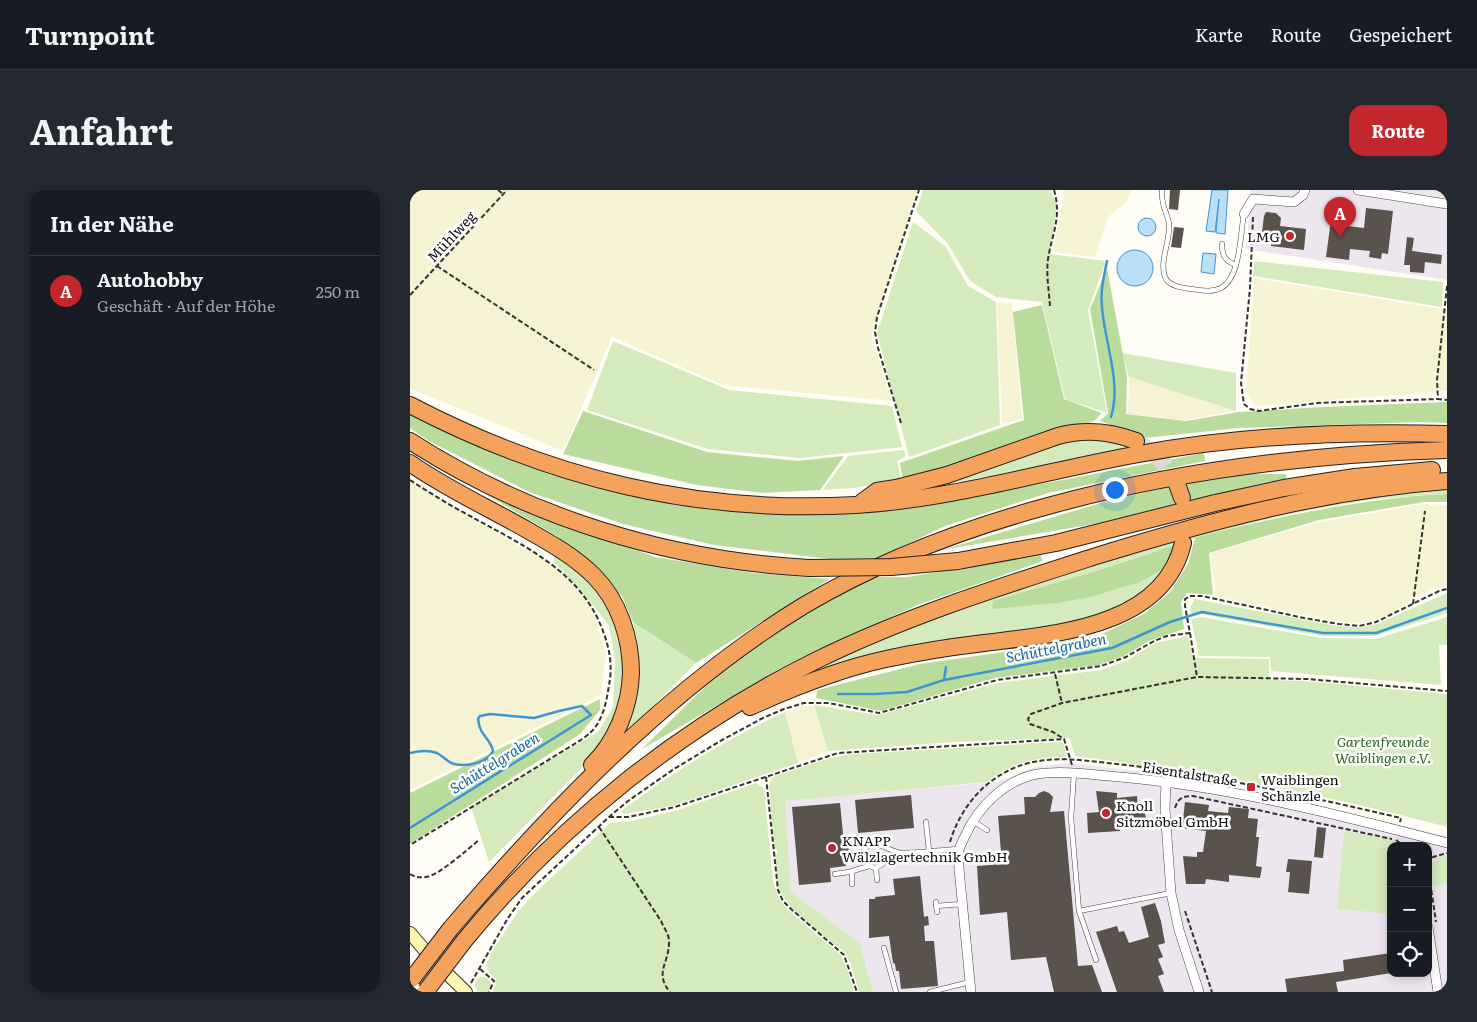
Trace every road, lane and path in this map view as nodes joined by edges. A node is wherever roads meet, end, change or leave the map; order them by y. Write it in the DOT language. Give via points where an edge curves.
graph roads {
  1 [pos="498,190"];
  2 [pos="508,190"];
  3 [pos="919,190"];
  4 [pos="1054,190"];
  5 [pos="1162,190"];
  6 [pos="1305,190"];
  7 [pos="1358,190"];
  8 [pos="504,194"];
  9 [pos="1254,199"];
  10 [pos="1447,204"];
  11 [pos="1244,214"];
  12 [pos="1222,244"];
  13 [pos="1236,265"];
  14 [pos="437,266"];
  15 [pos="1447,286"];
  16 [pos="410,295"];
  17 [pos="1050,306"];
  18 [pos="594,370"];
  19 [pos="1438,399"];
  20 [pos="1447,400"];
  21 [pos="410,405"];
  22 [pos="901,422"];
  23 [pos="1447,434"];
  24 [pos="410,441"];
  25 [pos="1136,441"];
  26 [pos="1447,450"];
  27 [pos="410,463"];
  28 [pos="1447,470"];
  29 [pos="410,480"];
  30 [pos="1447,481"];
  31 [pos="859,504"];
  32 [pos="1425,510"];
  33 [pos="1183,543"];
  34 [pos="1447,589"];
  35 [pos="1413,604"];
  36 [pos="1190,633"];
  37 [pos="1055,674"];
  38 [pos="1197,677"];
  39 [pos="1447,691"];
  40 [pos="1062,704"];
  41 [pos="725,711"];
  42 [pos="1064,739"];
  43 [pos="1071,759"];
  44 [pos="1074,773"];
  45 [pos="766,777"];
  46 [pos="1166,782"];
  47 [pos="569,799"];
  48 [pos="1174,808"];
  49 [pos="609,817"];
  50 [pos="973,821"];
  51 [pos="926,822"];
  52 [pos="599,827"];
  53 [pos="988,830"];
  54 [pos="1419,836"];
  55 [pos="479,840"];
  56 [pos="1399,842"];
  57 [pos="1419,842"];
  58 [pos="1447,843"];
  59 [pos="410,845"];
  60 [pos="959,849"];
  61 [pos="929,851"];
  62 [pos="898,853"];
  63 [pos="1447,853"];
  64 [pos="1432,857"];
  65 [pos="868,866"];
  66 [pos="876,868"];
  67 [pos="852,872"];
  68 [pos="410,874"];
  69 [pos="835,874"];
  70 [pos="877,880"];
  71 [pos="852,884"];
  72 [pos="1170,893"];
  73 [pos="963,904"];
  74 [pos="1184,909"];
  75 [pos="1079,911"];
  76 [pos="937,912"];
  77 [pos="1429,932"];
  78 [pos="410,933"];
  79 [pos="884,948"];
  80 [pos="1096,960"];
  81 [pos="480,969"];
  82 [pos="411,981"];
  83 [pos="970,982"];
  84 [pos="426,991"];
  85 [pos="466,992"];
  86 [pos="489,992"];
  87 [pos="670,992"];
  88 [pos="857,992"];
  89 [pos="896,992"];
  90 [pos="930,992"];
  91 [pos="971,992"];
  92 [pos="1199,992"];
  93 [pos="1212,992"];
  94 [pos="1438,992"];
  1 -- 8 [label="path"];
  2 -- 8 [label="path, Mühlweg"];
  3 -- 22 [label="path" via="877,317 875,332"];
  4 -- 17 [label="path" via="1058,209 1048,258"];
  5 -- 13 [label="lane" via="1169,224 1165,278 1182,288 1220,289 1230,280"];
  6 -- 9 [label="street" via="1294,202"];
  7 -- 10 [label="street"];
  8 -- 14 [label="path, Mühlweg"];
  9 -- 11 [label="street"];
  9 -- 19 [label="path" via="1241,383 1244,404 1259,411 1317,404"];
  11 -- 13 [label="lane"];
  12 -- 13 [label="lane" via="1222,253 1228,262"];
  14 -- 16 [label="path, Mühlweg"];
  14 -- 18 [label="path"];
  15 -- 19 [label="path" via="1437,380"];
  19 -- 20 [label="path"];
  21 -- 31 [label="highway" via="469,434 543,464 628,487 746,505"];
  23 -- 31 [label="highway" via="1323,433 1227,440 920,497"];
  24 -- 28 [label="highway, bridge" via="497,490 598,530 713,558 809,568 891,567 958,561 1056,543 1284,488 1355,477"];
  25 -- 31 [label="highway" via="1092,431 1058,436 948,474 877,491"];
  26 -- 47 [label="highway" via="1373,452 1201,472 1064,502 948,538 851,580 764,632 640,730"];
  27 -- 47 [label="highway" via="576,560 595,577 619,614 629,643 628,697 616,731 596,761 579,778"];
  29 -- 59 [label="path" via="552,564 576,586 600,621 611,670 605,706 592,732"];
  30 -- 41 [label="highway" via="1372,488 1277,506 1145,541 1035,575 851,644 774,682"];
  32 -- 35 [label="path"];
  33 -- 41 [label="highway" via="1176,565 1159,589 1145,601 1112,618 1055,633 884,659 809,681 746,709"];
  34 -- 35 [label="path"];
  35 -- 36 [label="path" via="1360,626 1190,596 1185,606"];
  36 -- 37 [label="path" via="1167,636 1101,666"];
  36 -- 38 [label="path"];
  37 -- 40 [label="path"];
  37 -- 49 [label="path" via="997,680 879,713 829,703 804,703 784,708 674,769"];
  38 -- 39 [label="path" via="1307,678"];
  38 -- 40 [label="path"];
  40 -- 42 [label="path" via="1035,712 1028,720 1030,724"];
  41 -- 84 [label="highway, bridge" via="670,748 589,811 516,882 464,941"];
  42 -- 43 [label="path"];
  42 -- 45 [label="path" via="848,751"];
  44 -- 46 [label="street, Eisentalstraße"];
  44 -- 50 [label="street, Eisentalstraße" via="1035,775 1015,782 998,793"];
  44 -- 75 [label="lane" via="1071,818"];
  45 -- 49 [label="path" via="651,813"];
  45 -- 88 [label="path" via="778,890 791,909 844,955"];
  46 -- 54 [label="street, Eisentalstraße" via="1286,803"];
  46 -- 72 [label="street"];
  47 -- 82 [label="highway, bridge" via="451,928"];
  48 -- 56 [label="path" via="1179,799 1186,796 1200,797"];
  49 -- 52 [label="path"];
  50 -- 53 [label="lane"];
  50 -- 60 [label="street, Eisentalstraße"];
  51 -- 61 [label="lane"];
  52 -- 81 [label="path" via="522,898"];
  52 -- 87 [label="path" via="669,938 662,977"];
  54 -- 57 [label="street"];
  54 -- 58 [label="street, Eisentalstraße"];
  55 -- 68 [label="path" via="427,877"];
  60 -- 61 [label="lane"];
  60 -- 73 [label="street, Eisentalstraße"];
  61 -- 62 [label="lane"];
  62 -- 65 [label="lane" via="871,844 863,853"];
  62 -- 66 [label="lane"];
  63 -- 64 [label="path"];
  65 -- 66 [label="lane"];
  65 -- 67 [label="lane"];
  66 -- 70 [label="lane"];
  67 -- 69 [label="lane"];
  67 -- 71 [label="lane"];
  72 -- 75 [label="lane"];
  72 -- 92 [label="street"];
  73 -- 76 [label="lane" via="936,904"];
  73 -- 83 [label="street, Eisentalstraße"];
  74 -- 93 [label="path"];
  75 -- 80 [label="lane"];
  77 -- 94 [label="street"];
  78 -- 85 [label="main road"];
  79 -- 89 [label="lane"];
  81 -- 85 [label="path"];
  81 -- 86 [label="path" via="494,981"];
  83 -- 90 [label="lane"];
  83 -- 91 [label="street, Eisentalstraße"];
}
